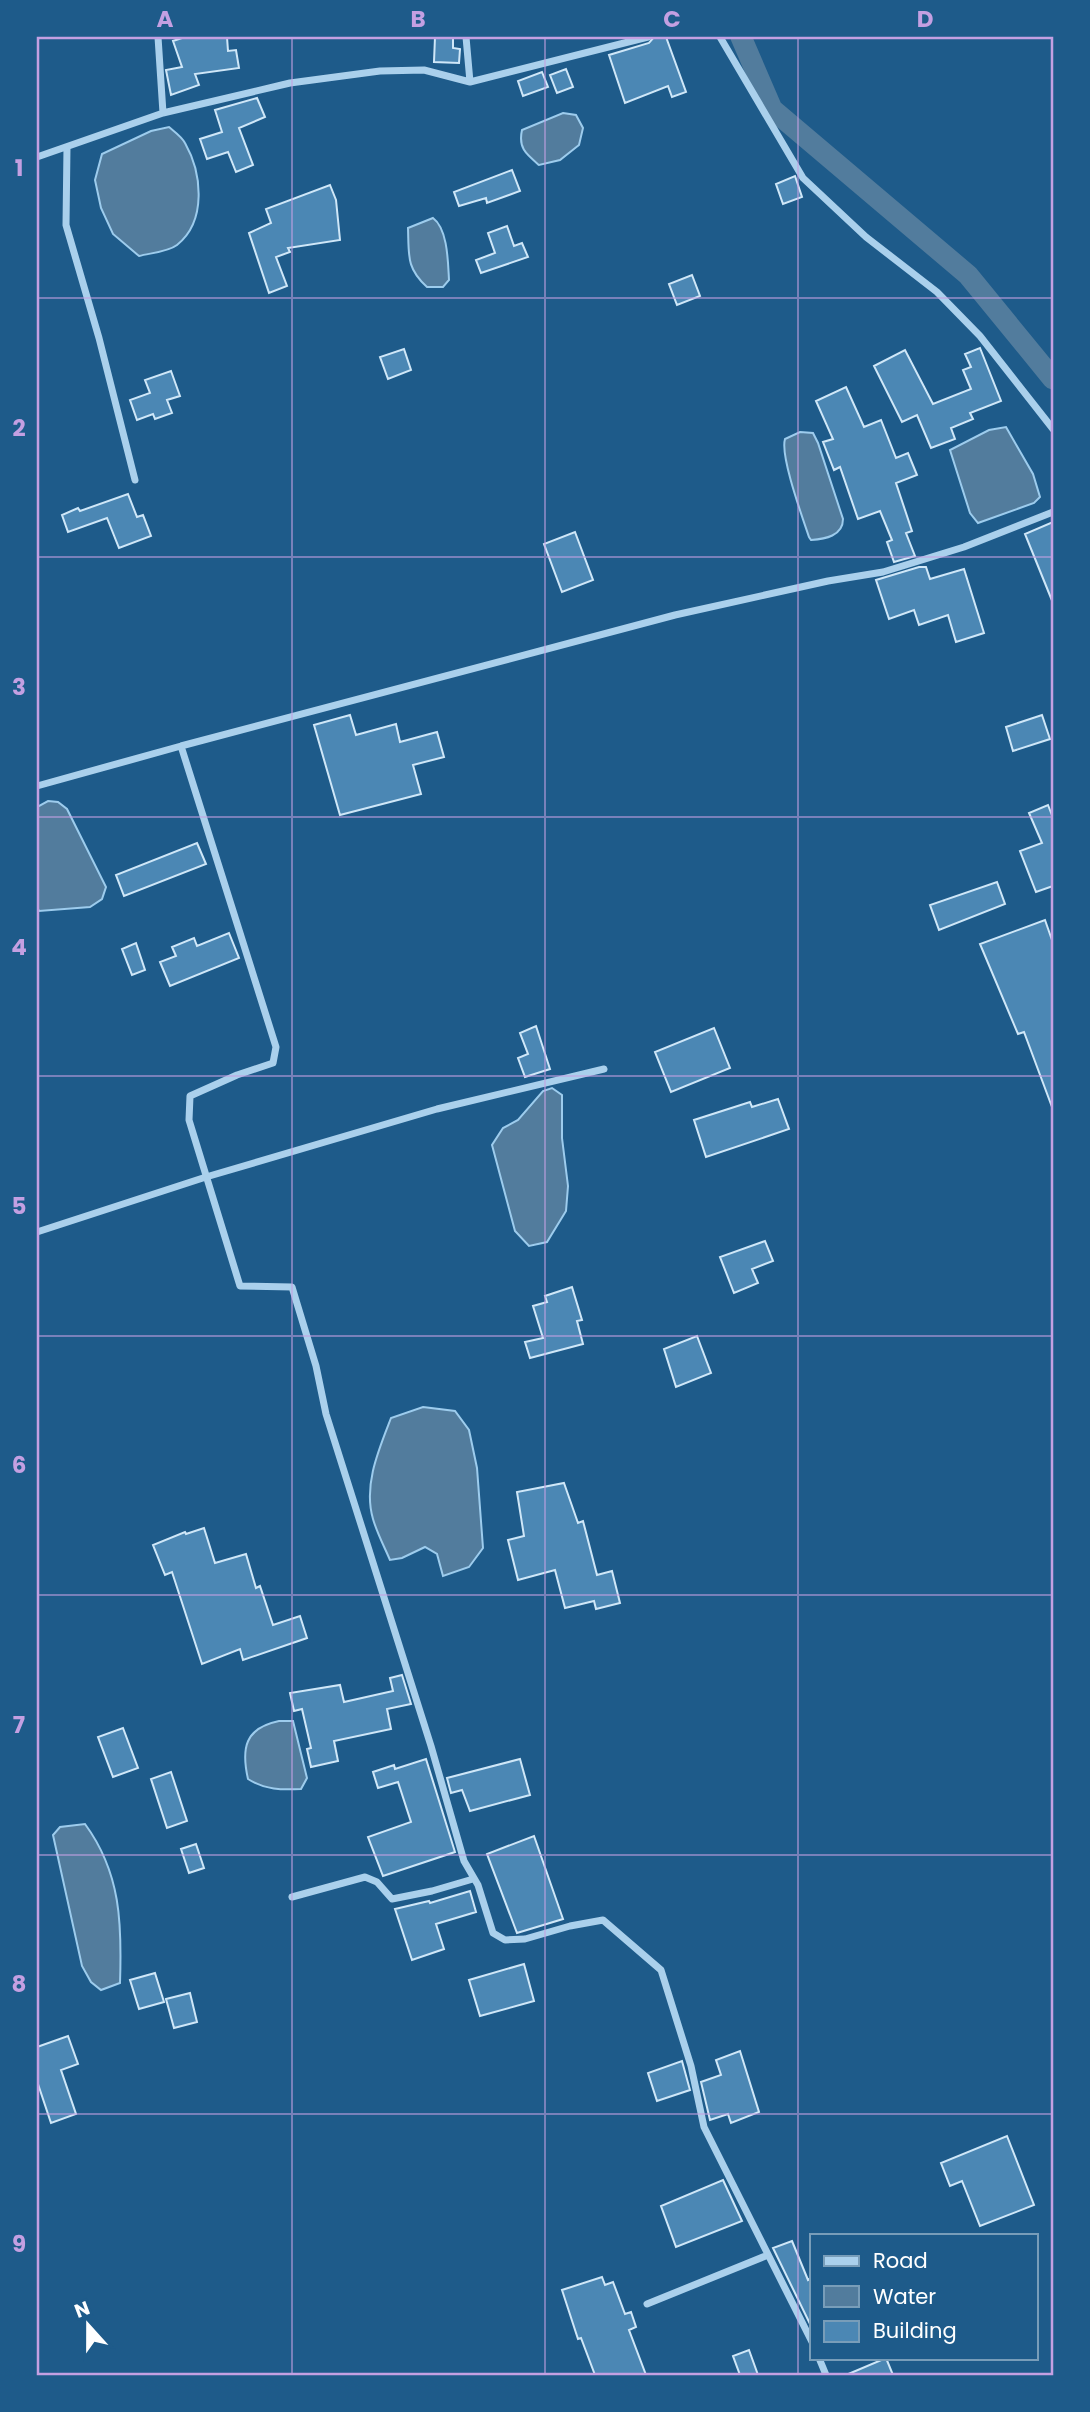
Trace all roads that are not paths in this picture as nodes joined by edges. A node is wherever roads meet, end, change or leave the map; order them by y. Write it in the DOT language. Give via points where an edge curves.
graph roads {
  1 [pos="158,37"];
  2 [pos="466,37"];
  3 [pos="648,37"];
  4 [pos="720,37"];
  5 [pos="470,82"];
  6 [pos="163,113"];
  7 [pos="67,146"];
  8 [pos="37,157"];
  9 [pos="1053,429"];
  10 [pos="135,480"];
  11 [pos="1053,512"];
  12 [pos="181,746"];
  13 [pos="37,786"];
  14 [pos="604,1069"];
  15 [pos="206,1177"];
  16 [pos="37,1232"];
  17 [pos="473,1879"];
  18 [pos="292,1897"];
  19 [pos="768,2255"];
  20 [pos="647,2304"];
  21 [pos="810,2338"];
  1 -- 6 [label="street"];
  2 -- 5 [label="street"];
  3 -- 5 [label="street"];
  4 -- 9 [label="street" via="803,178 866,237 937,292 979,336"];
  5 -- 6 [label="street" via="424,70 380,71 290,83"];
  6 -- 7 [label="street"];
  7 -- 8 [label="street"];
  7 -- 10 [label="street" via="66,225"];
  11 -- 12 [label="street" via="883,572 675,615"];
  12 -- 13 [label="street"];
  12 -- 15 [label="street" via="275,1047 273,1063 190,1096 188,1120"];
  14 -- 15 [label="street" via="437,1109"];
  15 -- 16 [label="street"];
  15 -- 17 [label="street" via="240,1286 292,1287 326,1414"];
  17 -- 18 [label="street" via="392,1899 366,1877"];
  17 -- 19 [label="street" via="493,1933 505,1940 603,1920 661,1970 691,2066 704,2127"];
  19 -- 20 [label="street"];
  19 -- 21 [label="street"];
}
